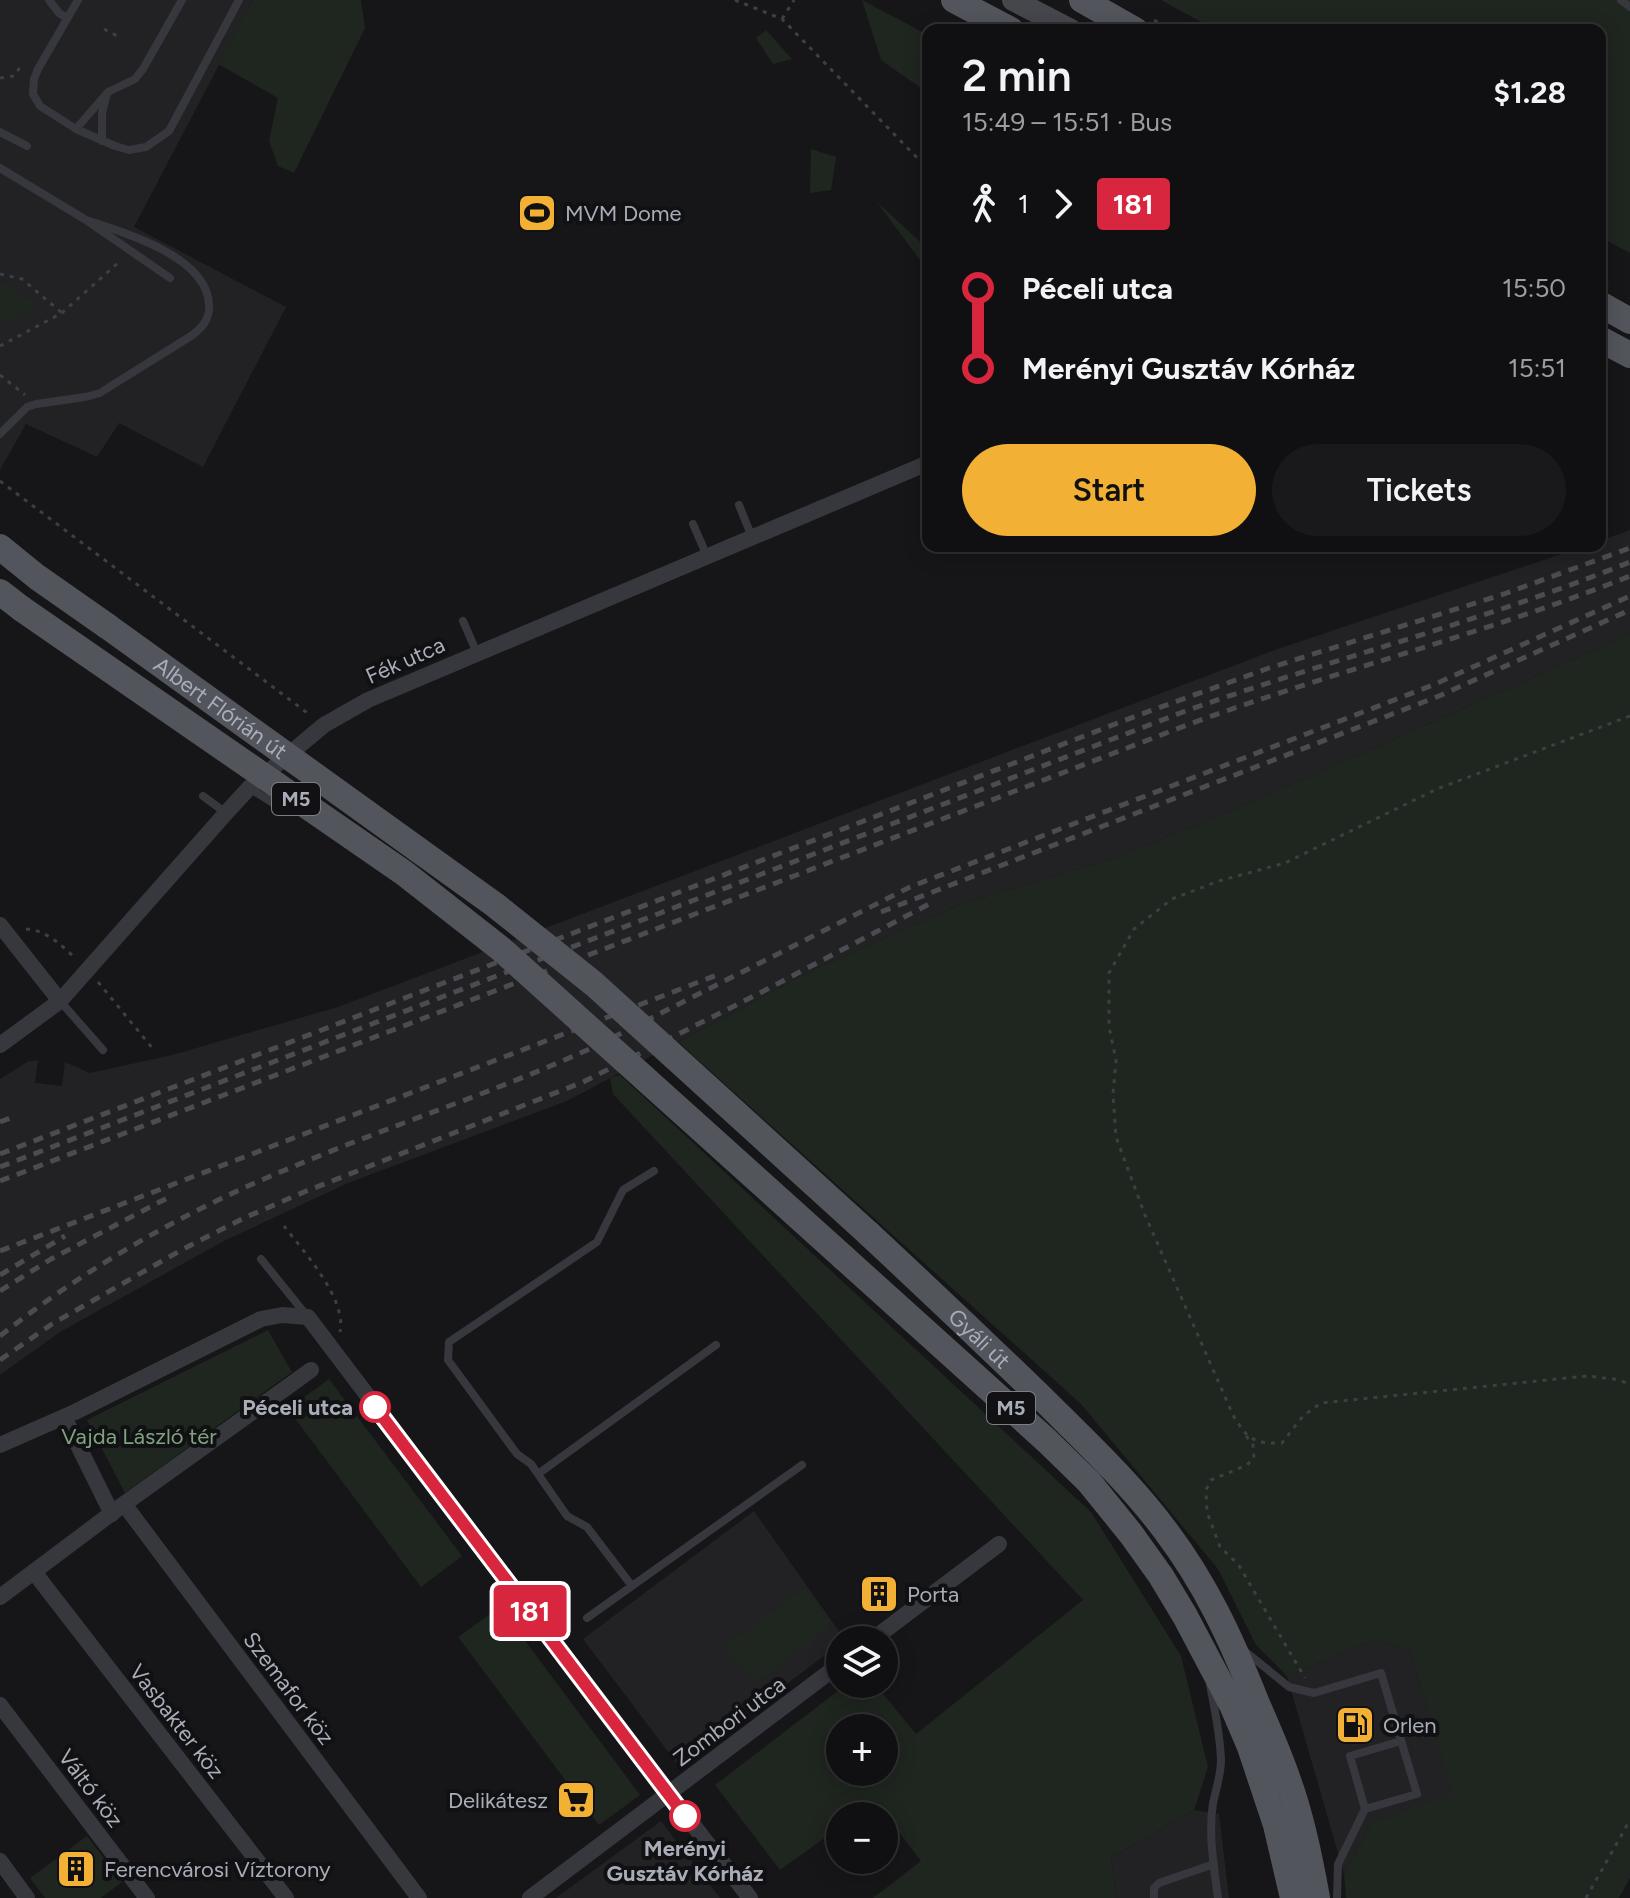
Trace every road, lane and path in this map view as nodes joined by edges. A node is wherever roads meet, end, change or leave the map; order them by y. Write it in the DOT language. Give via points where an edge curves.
graph roads {
  1 [pos="49,0"];
  2 [pos="78,0"];
  3 [pos="182,0"];
  4 [pos="239,0"];
  5 [pos="735,0"];
  6 [pos="794,0"];
  7 [pos="954,0"];
  8 [pos="1013,0"];
  9 [pos="1082,0"];
  10 [pos="1621,0"];
  11 [pos="1630,7"];
  12 [pos="67,18"];
  13 [pos="782,19"];
  14 [pos="1000,24"];
  15 [pos="1059,24"];
  16 [pos="1124,24"];
  17 [pos="104,29"];
  18 [pos="121,38"];
  19 [pos="21,66"];
  20 [pos="0,78"];
  21 [pos="108,92"];
  22 [pos="76,129"];
  23 [pos="0,132"];
  24 [pos="102,141"];
  25 [pos="27,146"];
  26 [pos="922,163"];
  27 [pos="0,168"];
  28 [pos="86,220"];
  29 [pos="126,248"];
  30 [pos="0,274"];
  31 [pos="170,278"];
  32 [pos="1606,307"];
  33 [pos="62,313"];
  34 [pos="1630,321"];
  35 [pos="1606,342"];
  36 [pos="0,346"];
  37 [pos="1630,355"];
  38 [pos="0,375"];
  39 [pos="36,404"];
  40 [pos="0,434"];
  41 [pos="922,466"];
  42 [pos="0,481"];
  43 [pos="739,505"];
  44 [pos="693,524"];
  45 [pos="752,537"];
  46 [pos="0,547"];
  47 [pos="707,556"];
  48 [pos="0,592"];
  49 [pos="463,621"];
  50 [pos="477,653"];
  51 [pos="1630,716"];
  52 [pos="324,725"];
  53 [pos="249,788"];
  54 [pos="203,796"];
  55 [pos="286,811"];
  56 [pos="226,813"];
  57 [pos="1,926"];
  58 [pos="88,971"];
  59 [pos="594,984"];
  60 [pos="108,993"];
  61 [pos="60,1001"];
  62 [pos="560,1003"];
  63 [pos="0,1045"];
  64 [pos="103,1050"];
  65 [pos="154,1050"];
  66 [pos="654,1171"];
  67 [pos="284,1226"];
  68 [pos="261,1259"];
  69 [pos="308,1317"];
  70 [pos="716,1345"];
  71 [pos="336,1356"];
  72 [pos="311,1370"];
  73 [pos="1630,1384"];
  74 [pos="64,1417"];
  75 [pos="1244,1433"];
  76 [pos="0,1445"];
  77 [pos="802,1465"];
  78 [pos="538,1474"];
  79 [pos="118,1509"];
  80 [pos="999,1544"];
  81 [pos="34,1572"];
  82 [pos="632,1586"];
  83 [pos="0,1597"];
  84 [pos="587,1618"];
  85 [pos="891,1626"];
  86 [pos="1231,1639"];
  87 [pos="1206,1656"];
  88 [pos="826,1675"];
  89 [pos="1314,1693"];
  90 [pos="0,1705"];
  91 [pos="1401,1741"];
  92 [pos="669,1794"];
  93 [pos="1365,1809"];
  94 [pos="1630,1820"];
  95 [pos="0,1861"];
  96 [pos="1214,1864"];
  97 [pos="27,1898"];
  98 [pos="147,1898"];
  99 [pos="286,1898"];
  100 [pos="419,1898"];
  101 [pos="530,1898"];
  102 [pos="750,1898"];
  103 [pos="1154,1898"];
  104 [pos="1218,1898"];
  105 [pos="1293,1898"];
  106 [pos="1317,1898"];
  107 [pos="1337,1898"];
  108 [pos="1586,1898"];
  1 -- 12 [label="lane"];
  2 -- 12 [label="lane"];
  3 -- 21 [label="lane" via="135,79"];
  4 -- 24 [label="lane" via="169,131 146,147 129,150"];
  5 -- 13 [label="path"];
  6 -- 13 [label="path"];
  7 -- 14 [label="main road"];
  8 -- 15 [label="main road"];
  9 -- 16 [label="main road"];
  10 -- 11 [label="lane"];
  12 -- 22 [label="lane" via="38,69 33,94 40,106"];
  13 -- 26 [label="path"];
  17 -- 18 [label="path"];
  19 -- 20 [label="path" via="14,76"];
  21 -- 22 [label="lane"];
  21 -- 24 [label="lane"];
  22 -- 24 [label="lane"];
  23 -- 25 [label="lane"];
  27 -- 28 [label="lane"];
  28 -- 29 [label="lane"];
  28 -- 39 [label="lane" via="135,236 187,265 208,290 209,311 201,329 100,393"];
  29 -- 31 [label="lane"];
  29 -- 33 [label="path" via="119,263"];
  30 -- 33 [label="path" via="22,279"];
  32 -- 34 [label="main road"];
  33 -- 36 [label="path"];
  35 -- 37 [label="main road"];
  38 -- 39 [label="path"];
  39 -- 40 [label="lane"];
  41 -- 45 [label="street, Fék utca"];
  42 -- 52 [label="path"];
  43 -- 45 [label="lane"];
  44 -- 47 [label="lane"];
  45 -- 47 [label="street, Fék utca"];
  46 -- 59 [label="main road, Albert Flórián út / M5, bridge" via="495,905"];
  47 -- 50 [label="street, Fék utca"];
  48 -- 62 [label="main road, Albert Flórián út / M5, bridge" via="404,873"];
  49 -- 50 [label="lane"];
  50 -- 52 [label="street, Fék utca"];
  51 -- 75 [label="path" via="1437,789 1285,863 1172,899 1134,929 1109,973 1116,1137 1145,1215"];
  52 -- 53 [label="street, Fék utca"];
  53 -- 55 [label="lane"];
  53 -- 56 [label="street, Fék utca"];
  54 -- 56 [label="lane"];
  56 -- 58 [label="street, Fék utca"];
  57 -- 58 [label="path" via="32,929 55,939"];
  57 -- 61 [label="street"];
  58 -- 61 [label="street, Fék utca"];
  59 -- 86 [label="main road, Gyáli út / M5, bridge" via="869,1234 1091,1447 1165,1530"];
  60 -- 65 [label="path"];
  61 -- 63 [label="street, Fék utca"];
  61 -- 64 [label="lane"];
  62 -- 87 [label="main road, Gyáli út / M5, bridge" via="1089,1482 1161,1576"];
  66 -- 78 [label="lane" via="623,1190 597,1242 449,1342 448,1360 517,1454"];
  67 -- 71 [label="path" via="327,1282 342,1321"];
  68 -- 69 [label="lane"];
  69 -- 71 [label="street"];
  69 -- 74 [label="street" via="261,1319"];
  70 -- 78 [label="lane"];
  71 -- 92 [label="street"];
  72 -- 79 [label="street"];
  73 -- 75 [label="path" via="1587,1376 1321,1403 1282,1443 1263,1444"];
  74 -- 76 [label="street"];
  74 -- 79 [label="street, Szemafor köz"];
  75 -- 89 [label="path" via="1254,1458 1211,1480 1207,1512 1220,1547 1238,1564"];
  77 -- 82 [label="lane"];
  78 -- 82 [label="lane" via="567,1516 587,1527"];
  79 -- 81 [label="street"];
  79 -- 100 [label="street, Szemafor köz"];
  80 -- 85 [label="street"];
  81 -- 83 [label="street"];
  81 -- 99 [label="street, Vasbakter köz"];
  82 -- 84 [label="lane"];
  86 -- 89 [label="lane" via="1289,1687"];
  86 -- 106 [label="main road, Gyáli út / M5" via="1288,1779"];
  87 -- 96 [label="lane" via="1221,1763 1213,1804"];
  87 -- 105 [label="main road, Gyáli út / M5" via="1263,1782"];
  88 -- 92 [label="street, Zombori utca"];
  89 -- 91 [label="lane" via="1381,1673"];
  90 -- 98 [label="street, Váltó köz"];
  91 -- 93 [label="lane" via="1350,1756"];
  91 -- 93 [label="lane" via="1417,1794"];
  92 -- 101 [label="street, Zombori utca"];
  92 -- 102 [label="street"];
  93 -- 107 [label="lane" via="1338,1864"];
  94 -- 108 [label="path"];
  95 -- 97 [label="street"];
  96 -- 103 [label="lane" via="1159,1883"];
  96 -- 104 [label="lane"];
}
